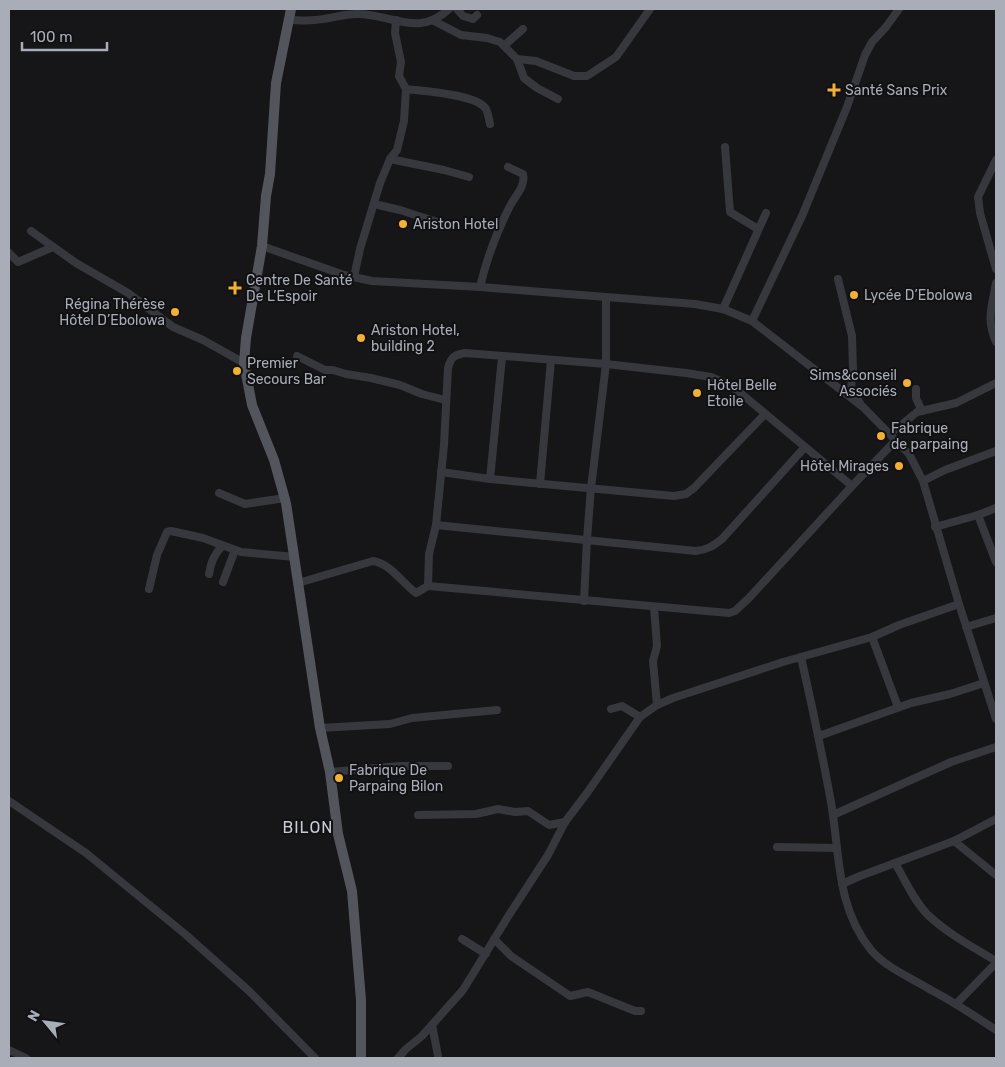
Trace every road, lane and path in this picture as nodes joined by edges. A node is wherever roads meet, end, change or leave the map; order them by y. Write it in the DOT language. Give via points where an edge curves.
graph roads {
  1 [pos="291,9"];
  2 [pos="449,9"];
  3 [pos="457,9"];
  4 [pos="650,9"];
  5 [pos="899,9"];
  6 [pos="477,15"];
  7 [pos="288,20"];
  8 [pos="396,20"];
  9 [pos="434,21"];
  10 [pos="523,29"];
  11 [pos="506,46"];
  12 [pos="517,59"];
  13 [pos="406,90"];
  14 [pos="558,99"];
  15 [pos="490,124"];
  16 [pos="725,147"];
  17 [pos="390,160"];
  18 [pos="996,160"];
  19 [pos="508,167"];
  20 [pos="469,177"];
  21 [pos="374,204"];
  22 [pos="766,213"];
  23 [pos="437,222"];
  24 [pos="758,229"];
  25 [pos="31,231"];
  26 [pos="262,246"];
  27 [pos="53,247"];
  28 [pos="9,253"];
  29 [pos="996,269"];
  30 [pos="354,277"];
  31 [pos="838,279"];
  32 [pos="996,283"];
  33 [pos="480,287"];
  34 [pos="606,297"];
  35 [pos="723,309"];
  36 [pos="752,321"];
  37 [pos="996,342"];
  38 [pos="297,356"];
  39 [pos="502,357"];
  40 [pos="551,360"];
  41 [pos="244,363"];
  42 [pos="606,364"];
  43 [pos="996,383"];
  44 [pos="916,389"];
  45 [pos="445,400"];
  46 [pos="862,407"];
  47 [pos="922,411"];
  48 [pos="766,414"];
  49 [pos="890,434"];
  50 [pos="896,441"];
  51 [pos="805,447"];
  52 [pos="996,451"];
  53 [pos="441,472"];
  54 [pos="490,479"];
  55 [pos="923,481"];
  56 [pos="540,484"];
  57 [pos="852,486"];
  58 [pos="591,488"];
  59 [pos="219,494"];
  60 [pos="285,498"];
  61 [pos="996,508"];
  62 [pos="978,515"];
  63 [pos="436,525"];
  64 [pos="935,527"];
  65 [pos="587,539"];
  66 [pos="222,546"];
  67 [pos="235,550"];
  68 [pos="295,557"];
  69 [pos="996,562"];
  70 [pos="209,574"];
  71 [pos="223,582"];
  72 [pos="298,583"];
  73 [pos="428,586"];
  74 [pos="149,589"];
  75 [pos="584,601"];
  76 [pos="959,604"];
  77 [pos="654,606"];
  78 [pos="996,618"];
  79 [pos="966,627"];
  80 [pos="872,637"];
  81 [pos="800,657"];
  82 [pos="984,683"];
  83 [pos="657,705"];
  84 [pos="898,707"];
  85 [pos="497,710"];
  86 [pos="611,710"];
  87 [pos="640,717"];
  88 [pos="996,719"];
  89 [pos="320,728"];
  90 [pos="819,736"];
  91 [pos="996,747"];
  92 [pos="448,766"];
  93 [pos="330,772"];
  94 [pos="9,800"];
  95 [pos="418,815"];
  96 [pos="833,815"];
  97 [pos="996,820"];
  98 [pos="565,822"];
  99 [pos="954,841"];
  100 [pos="777,846"];
  101 [pos="837,848"];
  102 [pos="895,863"];
  103 [pos="996,875"];
  104 [pos="842,884"];
  105 [pos="462,939"];
  106 [pos="494,940"];
  107 [pos="486,954"];
  108 [pos="996,962"];
  109 [pos="956,1004"];
  110 [pos="641,1011"];
  111 [pos="432,1025"];
  112 [pos="996,1030"];
  113 [pos="9,1050"];
  114 [pos="438,1056"];
  115 [pos="26,1058"];
  116 [pos="315,1058"];
  117 [pos="361,1058"];
  118 [pos="398,1058"];
  1 -- 7 [label="main road"];
  2 -- 9 [label="street"];
  3 -- 6 [label="street" via="463,16 473,19"];
  4 -- 12 [label="street" via="616,57 587,76 574,76 536,61"];
  5 -- 36 [label="street" via="872,42 802,216"];
  7 -- 8 [label="street" via="355,14 375,14"];
  7 -- 26 [label="main road" via="276,83"];
  8 -- 9 [label="street" via="409,25"];
  8 -- 13 [label="street" via="395,33 401,62 398,72"];
  9 -- 11 [label="street" via="460,35 487,38"];
  10 -- 11 [label="street"];
  11 -- 12 [label="street"];
  12 -- 14 [label="street" via="524,78"];
  13 -- 15 [label="street" via="476,101 486,108"];
  13 -- 17 [label="street" via="404,121 397,150"];
  16 -- 24 [label="street" via="730,212"];
  17 -- 20 [label="street"];
  17 -- 21 [label="street"];
  18 -- 29 [label="street" via="978,197"];
  19 -- 33 [label="street" via="523,174 523,184 488,255"];
  21 -- 23 [label="street"];
  21 -- 30 [label="street"];
  22 -- 24 [label="street"];
  24 -- 35 [label="street"];
  25 -- 27 [label="street"];
  26 -- 30 [label="street"];
  26 -- 41 [label="main road"];
  27 -- 28 [label="street" via="18,262"];
  27 -- 41 [label="street" via="128,293 173,327"];
  30 -- 33 [label="street" via="372,281"];
  31 -- 46 [label="street" via="852,336 851,388"];
  32 -- 37 [label="street" via="990,310"];
  33 -- 34 [label="street"];
  34 -- 35 [label="street"];
  34 -- 42 [label="street"];
  35 -- 36 [label="street"];
  36 -- 46 [label="street"];
  38 -- 45 [label="street" via="325,370 400,385"];
  39 -- 40 [label="street"];
  39 -- 45 [label="street" via="454,355 448,368"];
  39 -- 54 [label="street"];
  40 -- 42 [label="street"];
  40 -- 56 [label="street"];
  41 -- 60 [label="main road" via="252,405"];
  42 -- 48 [label="street" via="711,376 732,386"];
  42 -- 58 [label="street"];
  43 -- 47 [label="street" via="956,403"];
  44 -- 47 [label="street"];
  45 -- 53 [label="street"];
  46 -- 49 [label="street"];
  47 -- 49 [label="street"];
  48 -- 51 [label="street"];
  48 -- 58 [label="street" via="686,494 674,496"];
  49 -- 50 [label="street"];
  50 -- 55 [label="street" via="909,454"];
  50 -- 57 [label="street"];
  51 -- 57 [label="street"];
  51 -- 65 [label="street" via="722,539 705,550"];
  52 -- 55 [label="street"];
  53 -- 54 [label="street"];
  53 -- 63 [label="street"];
  54 -- 56 [label="street"];
  55 -- 64 [label="street"];
  56 -- 58 [label="street"];
  57 -- 77 [label="street" via="735,611"];
  58 -- 65 [label="street"];
  59 -- 60 [label="street" via="245,504"];
  60 -- 68 [label="main road"];
  61 -- 62 [label="street"];
  62 -- 64 [label="street"];
  62 -- 69 [label="street"];
  63 -- 65 [label="street"];
  63 -- 73 [label="street" via="429,554"];
  64 -- 76 [label="street"];
  65 -- 75 [label="street"];
  66 -- 67 [label="street"];
  66 -- 70 [label="street" via="215,554"];
  66 -- 74 [label="street" via="203,538 168,532 157,555"];
  67 -- 68 [label="street"];
  67 -- 71 [label="street"];
  68 -- 72 [label="main road"];
  72 -- 73 [label="street" via="373,561 393,572 416,593"];
  72 -- 89 [label="main road"];
  73 -- 75 [label="street"];
  75 -- 77 [label="street"];
  76 -- 79 [label="street"];
  76 -- 80 [label="street"];
  77 -- 83 [label="street" via="657,646 653,661"];
  78 -- 79 [label="street"];
  79 -- 82 [label="street"];
  80 -- 81 [label="street"];
  80 -- 84 [label="street"];
  81 -- 83 [label="street"];
  81 -- 90 [label="street"];
  82 -- 84 [label="street"];
  82 -- 88 [label="street"];
  83 -- 87 [label="street"];
  84 -- 90 [label="street"];
  85 -- 89 [label="street" via="412,718 390,724"];
  86 -- 87 [label="street" via="622,706"];
  87 -- 98 [label="street"];
  89 -- 93 [label="main road"];
  90 -- 96 [label="street"];
  91 -- 96 [label="street" via="951,762"];
  92 -- 93 [label="street"];
  93 -- 117 [label="main road" via="338,834 352,891 361,1000"];
  94 -- 116 [label="street" via="86,853 185,934 249,991"];
  95 -- 98 [label="street" via="476,814 498,809 528,811 549,824"];
  96 -- 101 [label="street"];
  97 -- 99 [label="street"];
  98 -- 106 [label="street"];
  99 -- 102 [label="street"];
  99 -- 103 [label="street"];
  100 -- 101 [label="street"];
  101 -- 104 [label="street"];
  102 -- 104 [label="street"];
  102 -- 108 [label="street" via="914,898 928,915"];
  104 -- 109 [label="street" via="847,908 872,951 886,964"];
  105 -- 107 [label="street"];
  106 -- 107 [label="street"];
  106 -- 110 [label="street" via="511,956 570,996 588,992"];
  107 -- 111 [label="street" via="463,990"];
  108 -- 109 [label="street"];
  109 -- 112 [label="street"];
  111 -- 114 [label="street"];
  111 -- 118 [label="street"];
  113 -- 115 [label="street"];
}
